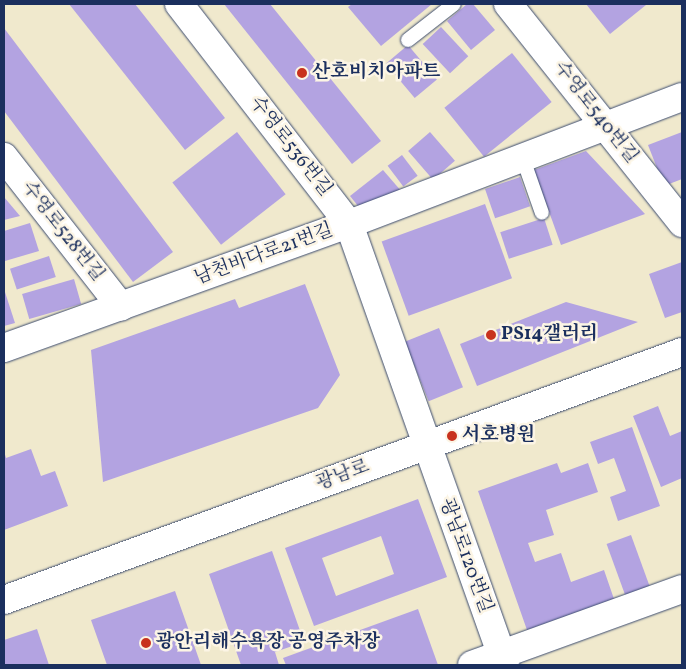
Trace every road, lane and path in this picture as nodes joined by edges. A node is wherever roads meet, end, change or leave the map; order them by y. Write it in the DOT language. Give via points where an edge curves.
graph roads {
  1 [pos="179,4"];
  2 [pos="454,4"];
  3 [pos="508,4"];
  4 [pos="408,40"];
  5 [pos="682,97"];
  6 [pos="604,124"];
  7 [pos="4,156"];
  8 [pos="522,156"];
  9 [pos="542,213"];
  10 [pos="682,223"];
  11 [pos="350,224"];
  12 [pos="121,307"];
  13 [pos="4,348"];
  14 [pos="682,352"];
  15 [pos="425,446"];
  16 [pos="682,589"];
  17 [pos="4,600"];
  18 [pos="503,660"];
  19 [pos="472,665"];
  1 -- 11 [label="street, 수영로536번길"];
  2 -- 4 [label="lane"];
  3 -- 6 [label="street, 수영로540번길"];
  5 -- 6 [label="street, 남천바다로21번길"];
  6 -- 8 [label="street, 남천바다로21번길"];
  6 -- 10 [label="street, 수영로540번길"];
  7 -- 12 [label="street, 수영로528번길"];
  8 -- 9 [label="lane"];
  8 -- 11 [label="street, 남천바다로21번길"];
  11 -- 12 [label="street, 남천바다로21번길"];
  11 -- 15 [label="street, 수영로536번길"];
  12 -- 13 [label="street, 남천바다로21번길"];
  14 -- 15 [label="street, 광남로"];
  15 -- 17 [label="street, 광남로"];
  15 -- 18 [label="street, 광남로120번길"];
  16 -- 18 [label="street"];
  18 -- 19 [label="street"];
}
